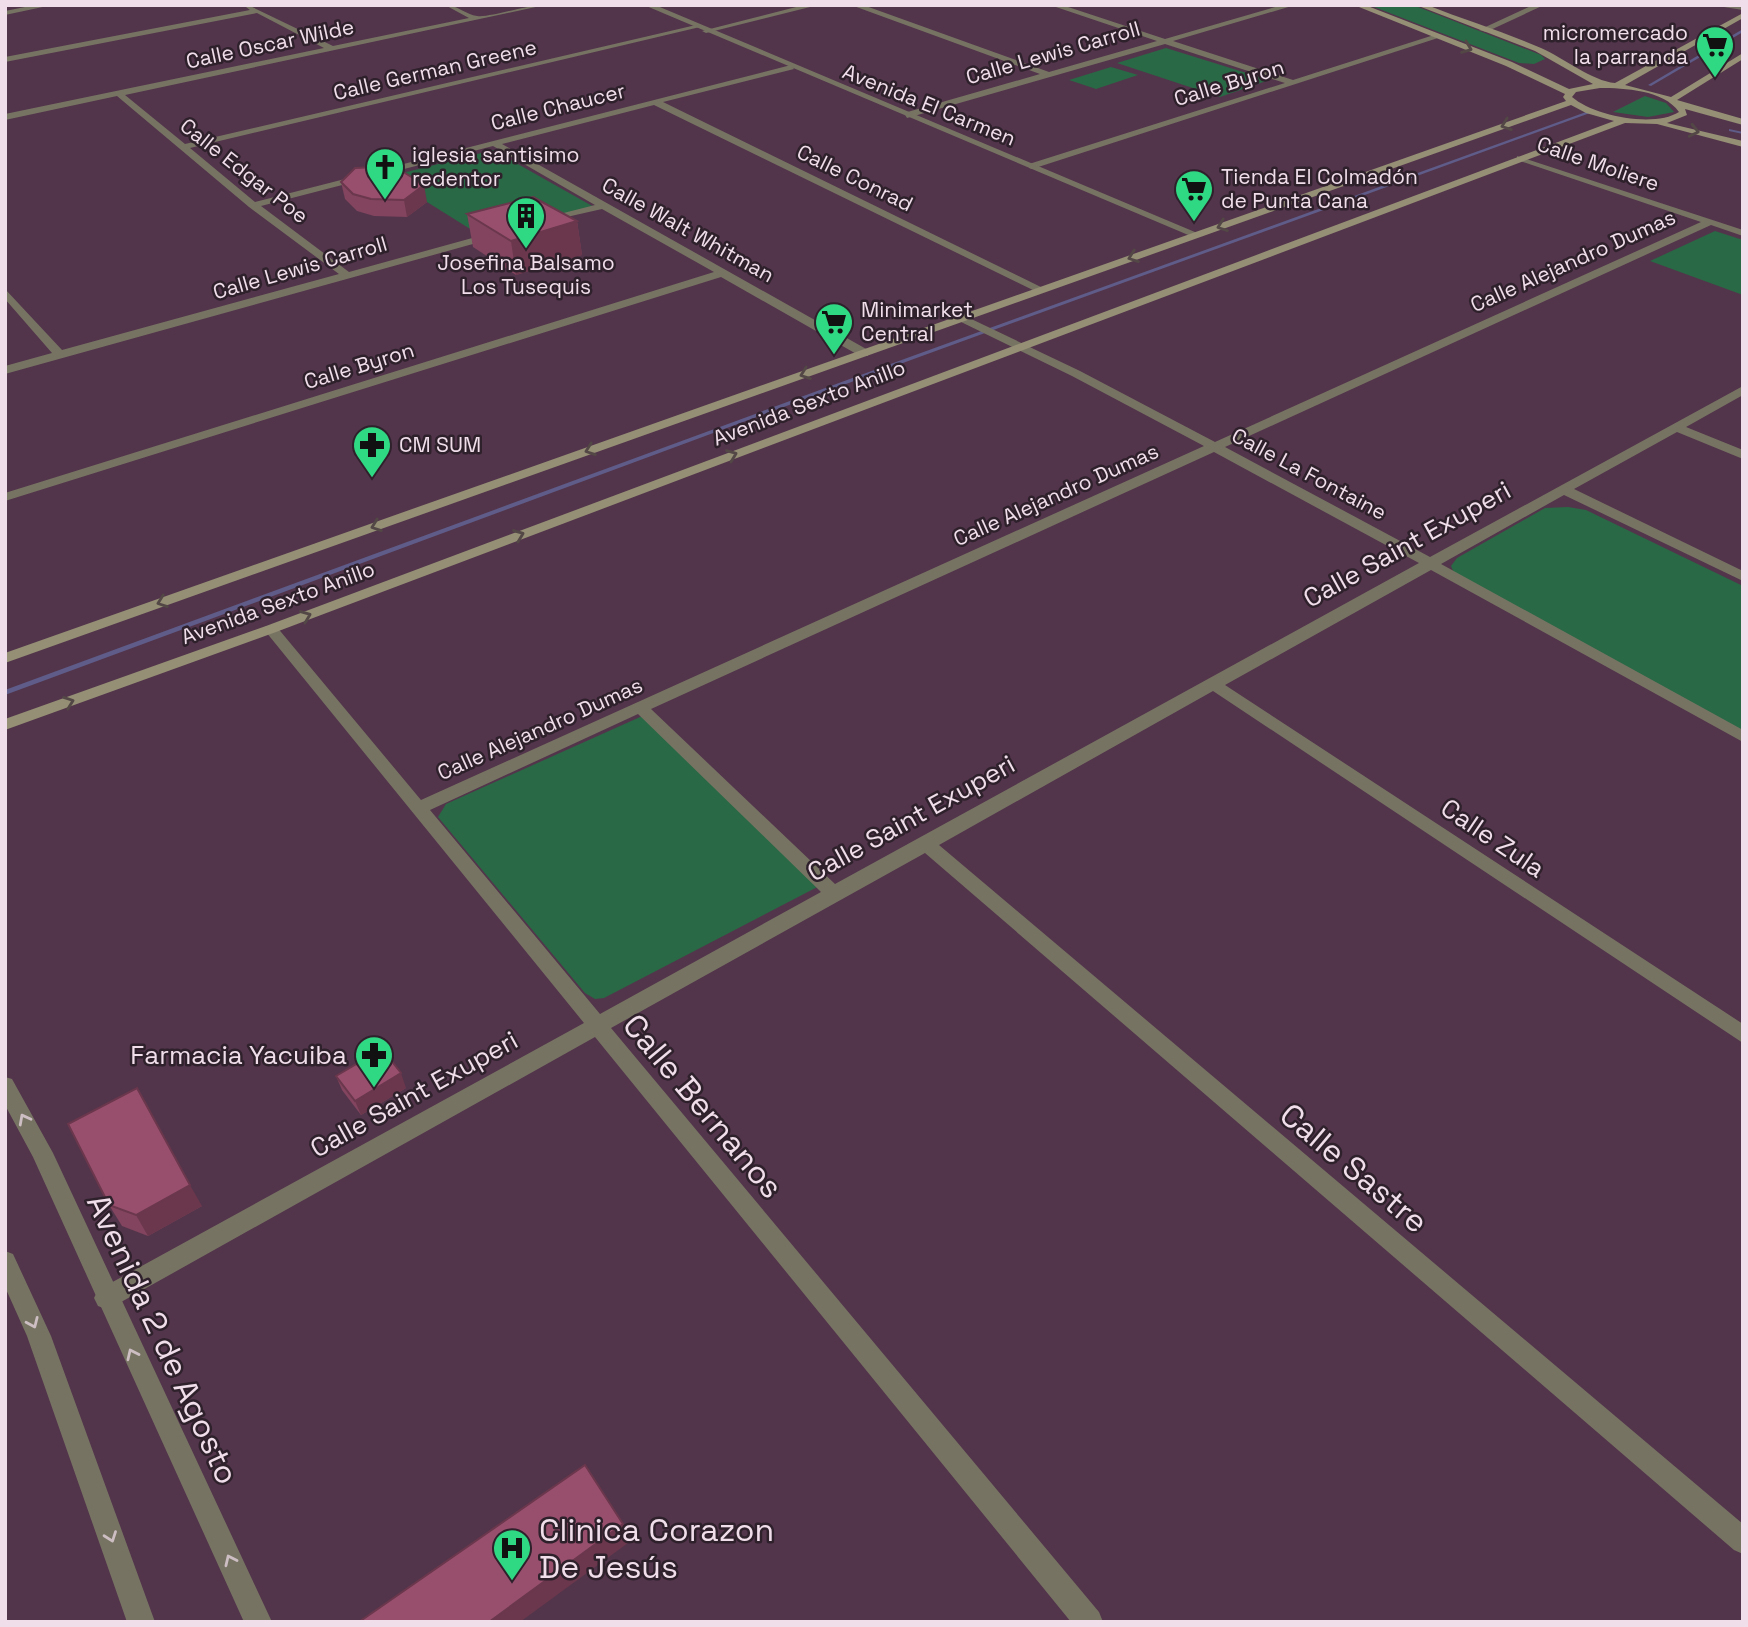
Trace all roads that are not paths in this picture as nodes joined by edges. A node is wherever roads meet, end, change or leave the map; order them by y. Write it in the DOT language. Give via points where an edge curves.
graph roads {
  1 [pos="48,5"];
  2 [pos="247,5"];
  3 [pos="449,5"];
  4 [pos="541,5"];
  5 [pos="648,5"];
  6 [pos="814,5"];
  7 [pos="855,5"];
  8 [pos="1054,5"];
  9 [pos="1291,5"];
  10 [pos="1358,5"];
  11 [pos="1420,5"];
  12 [pos="1540,5"];
  13 [pos="1727,5"];
  14 [pos="12,8"];
  15 [pos="1743,8"];
  16 [pos="258,12"];
  17 [pos="5,13"];
  18 [pos="1743,15"];
  19 [pos="477,19"];
  20 [pos="701,29"];
  21 [pos="1483,30"];
  22 [pos="1437,37"];
  23 [pos="1164,41"];
  24 [pos="333,49"];
  25 [pos="1551,57"];
  26 [pos="1741,59"];
  27 [pos="5,60"];
  28 [pos="1509,64"];
  29 [pos="791,66"];
  30 [pos="1048,74"];
  31 [pos="1294,83"];
  32 [pos="1600,85"];
  33 [pos="1616,86"];
  34 [pos="119,94"];
  35 [pos="1570,97"];
  36 [pos="653,101"];
  37 [pos="1676,102"];
  38 [pos="907,115"];
  39 [pos="5,117"];
  40 [pos="1627,119"];
  41 [pos="1644,122"];
  42 [pos="1743,122"];
  43 [pos="492,142"];
  44 [pos="1743,144"];
  45 [pos="182,147"];
  46 [pos="1520,158"];
  47 [pos="1032,166"];
  48 [pos="253,205"];
  49 [pos="605,205"];
  50 [pos="1710,222"];
  51 [pos="528,226"];
  52 [pos="502,233"];
  53 [pos="1743,233"];
  54 [pos="1197,235"];
  55 [pos="725,272"];
  56 [pos="347,275"];
  57 [pos="1041,290"];
  58 [pos="5,292"];
  59 [pos="961,318"];
  60 [pos="1020,345"];
  61 [pos="864,353"];
  62 [pos="60,355"];
  63 [pos="5,370"];
  64 [pos="1743,390"];
  65 [pos="1678,428"];
  66 [pos="1213,446"];
  67 [pos="1743,455"];
  68 [pos="1565,490"];
  69 [pos="5,497"];
  70 [pos="1430,562"];
  71 [pos="1743,577"];
  72 [pos="271,629"];
  73 [pos="5,658"];
  74 [pos="1213,684"];
  75 [pos="640,707"];
  76 [pos="5,725"];
  77 [pos="1743,737"];
  78 [pos="420,807"];
  79 [pos="925,843"];
  80 [pos="833,893"];
  81 [pos="595,1024"];
  82 [pos="1743,1035"];
  83 [pos="5,1085"];
  84 [pos="5,1261"];
  85 [pos="106,1298"];
  86 [pos="1743,1541"];
  87 [pos="137,1620"];
  88 [pos="258,1622"];
  89 [pos="1089,1622"];
  1 -- 14 [label="street"];
  2 -- 16 [label="street"];
  3 -- 19 [label="street"];
  4 -- 19 [label="street, Calle Oscar Wilde"];
  5 -- 20 [label="street, Avenida El Carmen"];
  6 -- 20 [label="street, Calle German Greene"];
  7 -- 30 [label="street"];
  8 -- 23 [label="street"];
  9 -- 23 [label="street, Calle Lewis Carroll"];
  10 -- 22 [label="main road"];
  11 -- 21 [label="main road"];
  12 -- 21 [label="street"];
  13 -- 15 [label="street"];
  14 -- 17 [label="street"];
  16 -- 24 [label="street"];
  16 -- 27 [label="street"];
  18 -- 33 [label="main road"];
  19 -- 24 [label="street, Calle Oscar Wilde"];
  20 -- 29 [label="street, Avenida El Carmen"];
  20 -- 45 [label="street, Calle German Greene"];
  21 -- 25 [label="main road"];
  22 -- 28 [label="main road, one-way"];
  22 -- 31 [label="street, Calle Byron"];
  23 -- 30 [label="street, Calle Lewis Carroll"];
  23 -- 31 [label="street"];
  24 -- 34 [label="street, Calle Oscar Wilde"];
  25 -- 28 [label="main road" via="1553,61 1543,66"];
  25 -- 32 [label="main road"];
  26 -- 37 [label="main road"];
  28 -- 35 [label="main road"];
  29 -- 36 [label="street, Calle Chaucer"];
  29 -- 38 [label="street, Avenida El Carmen"];
  30 -- 38 [label="street, Calle Lewis Carroll"];
  31 -- 47 [label="street, Calle Byron"];
  32 -- 33 [label="main road"];
  32 -- 35 [label="main road, Avenida Sexto Anillo"];
  33 -- 37 [label="main road"];
  34 -- 39 [label="street, Calle Oscar Wilde"];
  34 -- 45 [label="street, Calle Edgar Poe"];
  35 -- 40 [label="main road" via="1596,113"];
  35 -- 54 [label="main road, Avenida Sexto Anillo, one-way"];
  36 -- 43 [label="street, Calle Chaucer"];
  36 -- 57 [label="street, Calle Conrad"];
  37 -- 41 [label="main road" via="1684,113 1680,117"];
  37 -- 42 [label="main road"];
  38 -- 47 [label="street, Avenida El Carmen"];
  40 -- 41 [label="main road"];
  40 -- 46 [label="main road, Avenida Sexto Anillo"];
  41 -- 44 [label="main road, one-way"];
  43 -- 48 [label="street, Calle Chaucer"];
  43 -- 49 [label="street, Calle Walt Whitman"];
  45 -- 48 [label="street, Calle Edgar Poe"];
  46 -- 50 [label="street, Calle Moliere"];
  46 -- 60 [label="main road, Avenida Sexto Anillo"];
  47 -- 54 [label="street, Avenida El Carmen"];
  48 -- 56 [label="street, Calle Edgar Poe"];
  49 -- 51 [label="street"];
  49 -- 55 [label="street, Calle Walt Whitman"];
  50 -- 53 [label="street, Calle Moliere"];
  50 -- 66 [label="street, Calle Alejandro Dumas"];
  52 -- 56 [label="street, Calle Lewis Carroll"];
  54 -- 57 [label="main road, Avenida Sexto Anillo, one-way"];
  55 -- 61 [label="street, Calle Walt Whitman"];
  55 -- 69 [label="street, Calle Byron"];
  56 -- 62 [label="street, Calle Lewis Carroll"];
  57 -- 59 [label="main road, Avenida Sexto Anillo"];
  58 -- 62 [label="street"];
  59 -- 60 [label="street, Calle La Fontaine"];
  59 -- 61 [label="main road, Avenida Sexto Anillo"];
  60 -- 66 [label="street, Calle La Fontaine"];
  72 -- 60 [label="main road, Avenida Sexto Anillo, one-way"];
  61 -- 73 [label="main road, Avenida Sexto Anillo, one-way"];
  62 -- 63 [label="street, Calle Lewis Carroll"];
  64 -- 65 [label="street, Calle Saint Exuperi"];
  65 -- 67 [label="street"];
  65 -- 68 [label="street, Calle Saint Exuperi"];
  66 -- 70 [label="street, Calle La Fontaine"];
  66 -- 75 [label="street, Calle Alejandro Dumas"];
  68 -- 70 [label="street, Calle Saint Exuperi"];
  68 -- 71 [label="street"];
  70 -- 74 [label="street, Calle Saint Exuperi"];
  70 -- 77 [label="street, Calle La Fontaine"];
  76 -- 72 [label="main road, Avenida Sexto Anillo, one-way"];
  72 -- 78 [label="street, Calle Bernanos"];
  74 -- 79 [label="street, Calle Saint Exuperi"];
  74 -- 82 [label="street, Calle Zula"];
  75 -- 78 [label="street, Calle Alejandro Dumas"];
  75 -- 80 [label="street"];
  78 -- 81 [label="street, Calle Bernanos"];
  79 -- 80 [label="street, Calle Saint Exuperi"];
  79 -- 86 [label="street, Calle Sastre"];
  80 -- 81 [label="street, Calle Saint Exuperi"];
  81 -- 85 [label="street, Calle Saint Exuperi"];
  81 -- 89 [label="street, Calle Bernanos"];
  85 -- 83 [label="street, Avenida 2 de Agosto, one-way" via="42,1153"];
  84 -- 87 [label="street, one-way" via="39,1336"];
  88 -- 85 [label="street, Avenida 2 de Agosto, one-way"];
}
